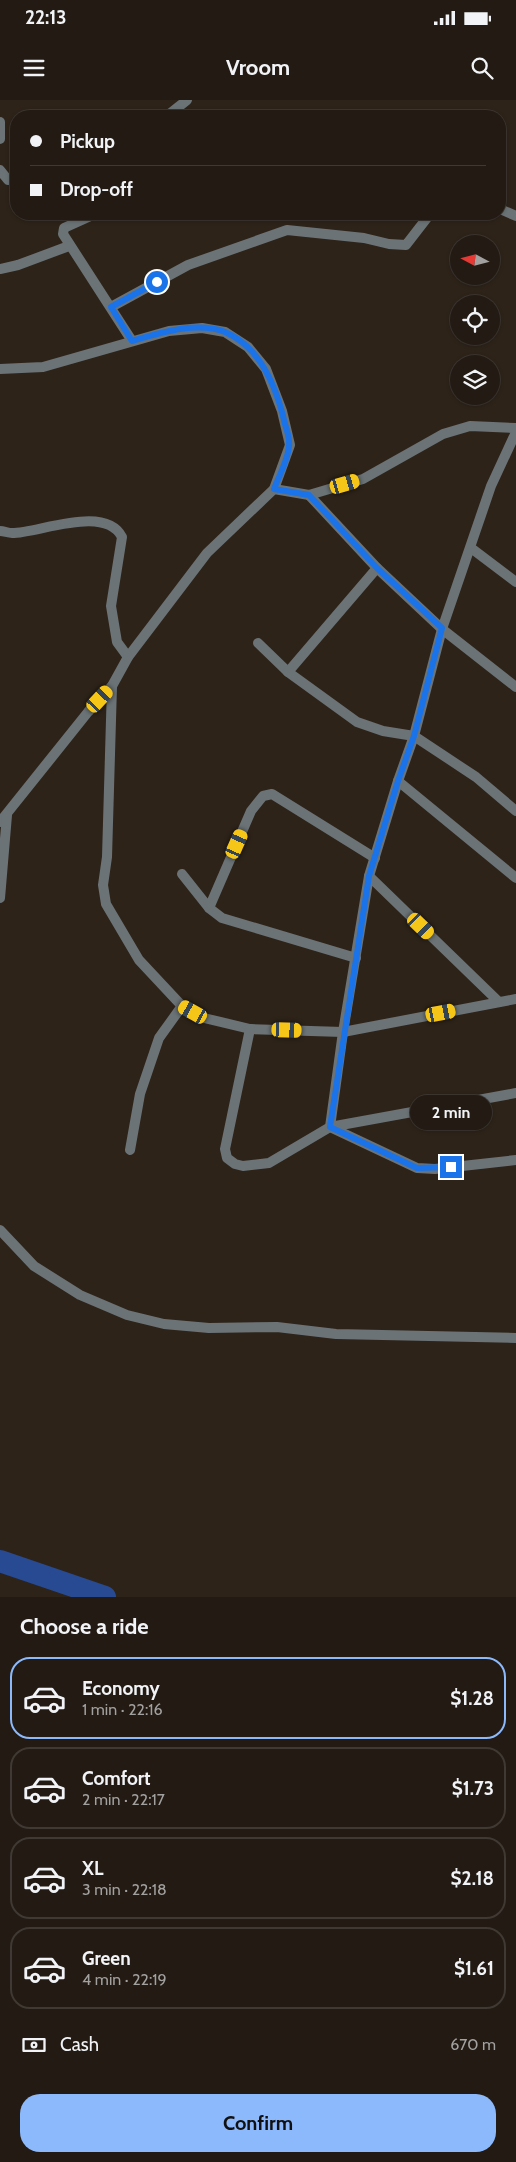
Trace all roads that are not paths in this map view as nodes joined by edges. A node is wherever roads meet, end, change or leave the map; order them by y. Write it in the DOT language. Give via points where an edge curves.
graph roads {
  1 [pos="187,100"];
  2 [pos="174,110"];
  3 [pos="0,122"];
  4 [pos="0,138"];
  5 [pos="0,170"];
  6 [pos="10,180"];
  7 [pos="82,220"];
  8 [pos="425,220"];
  9 [pos="69,246"];
  10 [pos="0,269"];
  11 [pos="111,307"];
  12 [pos="132,341"];
  13 [pos="0,369"];
  14 [pos="516,428"];
  15 [pos="516,432"];
  16 [pos="274,489"];
  17 [pos="309,495"];
  18 [pos="0,531"];
  19 [pos="471,548"];
  20 [pos="377,568"];
  21 [pos="516,582"];
  22 [pos="442,628"];
  23 [pos="258,643"];
  24 [pos="128,657"];
  25 [pos="288,672"];
  26 [pos="112,686"];
  27 [pos="516,687"];
  28 [pos="414,736"];
  29 [pos="398,781"];
  30 [pos="516,812"];
  31 [pos="4,819"];
  32 [pos="375,858"];
  33 [pos="182,874"];
  34 [pos="369,876"];
  35 [pos="516,878"];
  36 [pos="0,898"];
  37 [pos="209,908"];
  38 [pos="356,958"];
  39 [pos="516,1000"];
  40 [pos="499,1002"];
  41 [pos="182,1006"];
  42 [pos="250,1029"];
  43 [pos="343,1032"];
  44 [pos="516,1093"];
  45 [pos="330,1127"];
  46 [pos="130,1150"];
  47 [pos="516,1160"];
  48 [pos="0,1230"];
  49 [pos="516,1338"];
  1 -- 2 [label="street"];
  3 -- 4 [label="street"];
  5 -- 6 [label="street"];
  7 -- 9 [label="street" via="64,228"];
  8 -- 11 [label="street" via="406,245 286,230 188,265"];
  9 -- 10 [label="street" via="18,266"];
  9 -- 11 [label="street"];
  11 -- 12 [label="street"];
  12 -- 13 [label="street" via="43,367"];
  12 -- 16 [label="street" via="169,331 202,328 225,332 248,347 266,369 282,411 290,445"];
  14 -- 17 [label="street" via="470,426 443,434 363,479"];
  15 -- 19 [label="street" via="491,486"];
  16 -- 17 [label="street"];
  16 -- 24 [label="street" via="207,553"];
  17 -- 20 [label="street"];
  18 -- 24 [label="street" via="12,533 65,522 104,522 118,528 122,537 111,606 117,642"];
  19 -- 21 [label="street"];
  19 -- 22 [label="street"];
  20 -- 22 [label="street"];
  20 -- 25 [label="street"];
  22 -- 27 [label="street"];
  22 -- 28 [label="street"];
  23 -- 25 [label="street"];
  24 -- 26 [label="street"];
  25 -- 28 [label="street" via="357,722 383,731"];
  26 -- 31 [label="street"];
  26 -- 41 [label="street" via="107,857 103,885 106,904 139,960"];
  28 -- 29 [label="street"];
  28 -- 30 [label="street" via="476,777"];
  29 -- 32 [label="street"];
  29 -- 35 [label="street"];
  31 -- 36 [label="street"];
  32 -- 34 [label="street"];
  32 -- 37 [label="street" via="272,794 262,796 251,811"];
  33 -- 37 [label="street"];
  34 -- 38 [label="street"];
  34 -- 40 [label="street"];
  37 -- 38 [label="street" via="222,918"];
  38 -- 43 [label="street"];
  39 -- 40 [label="street"];
  40 -- 43 [label="street"];
  41 -- 42 [label="street" via="204,1018"];
  41 -- 46 [label="street" via="159,1038 140,1094"];
  42 -- 43 [label="street"];
  42 -- 45 [label="street" via="226,1136 227,1158 243,1166 269,1163"];
  43 -- 45 [label="street"];
  44 -- 45 [label="street"];
  45 -- 47 [label="street" via="417,1168"];
  48 -- 49 [label="street" via="34,1266 80,1295 128,1315 164,1324 209,1328 277,1327 336,1334"];
}
